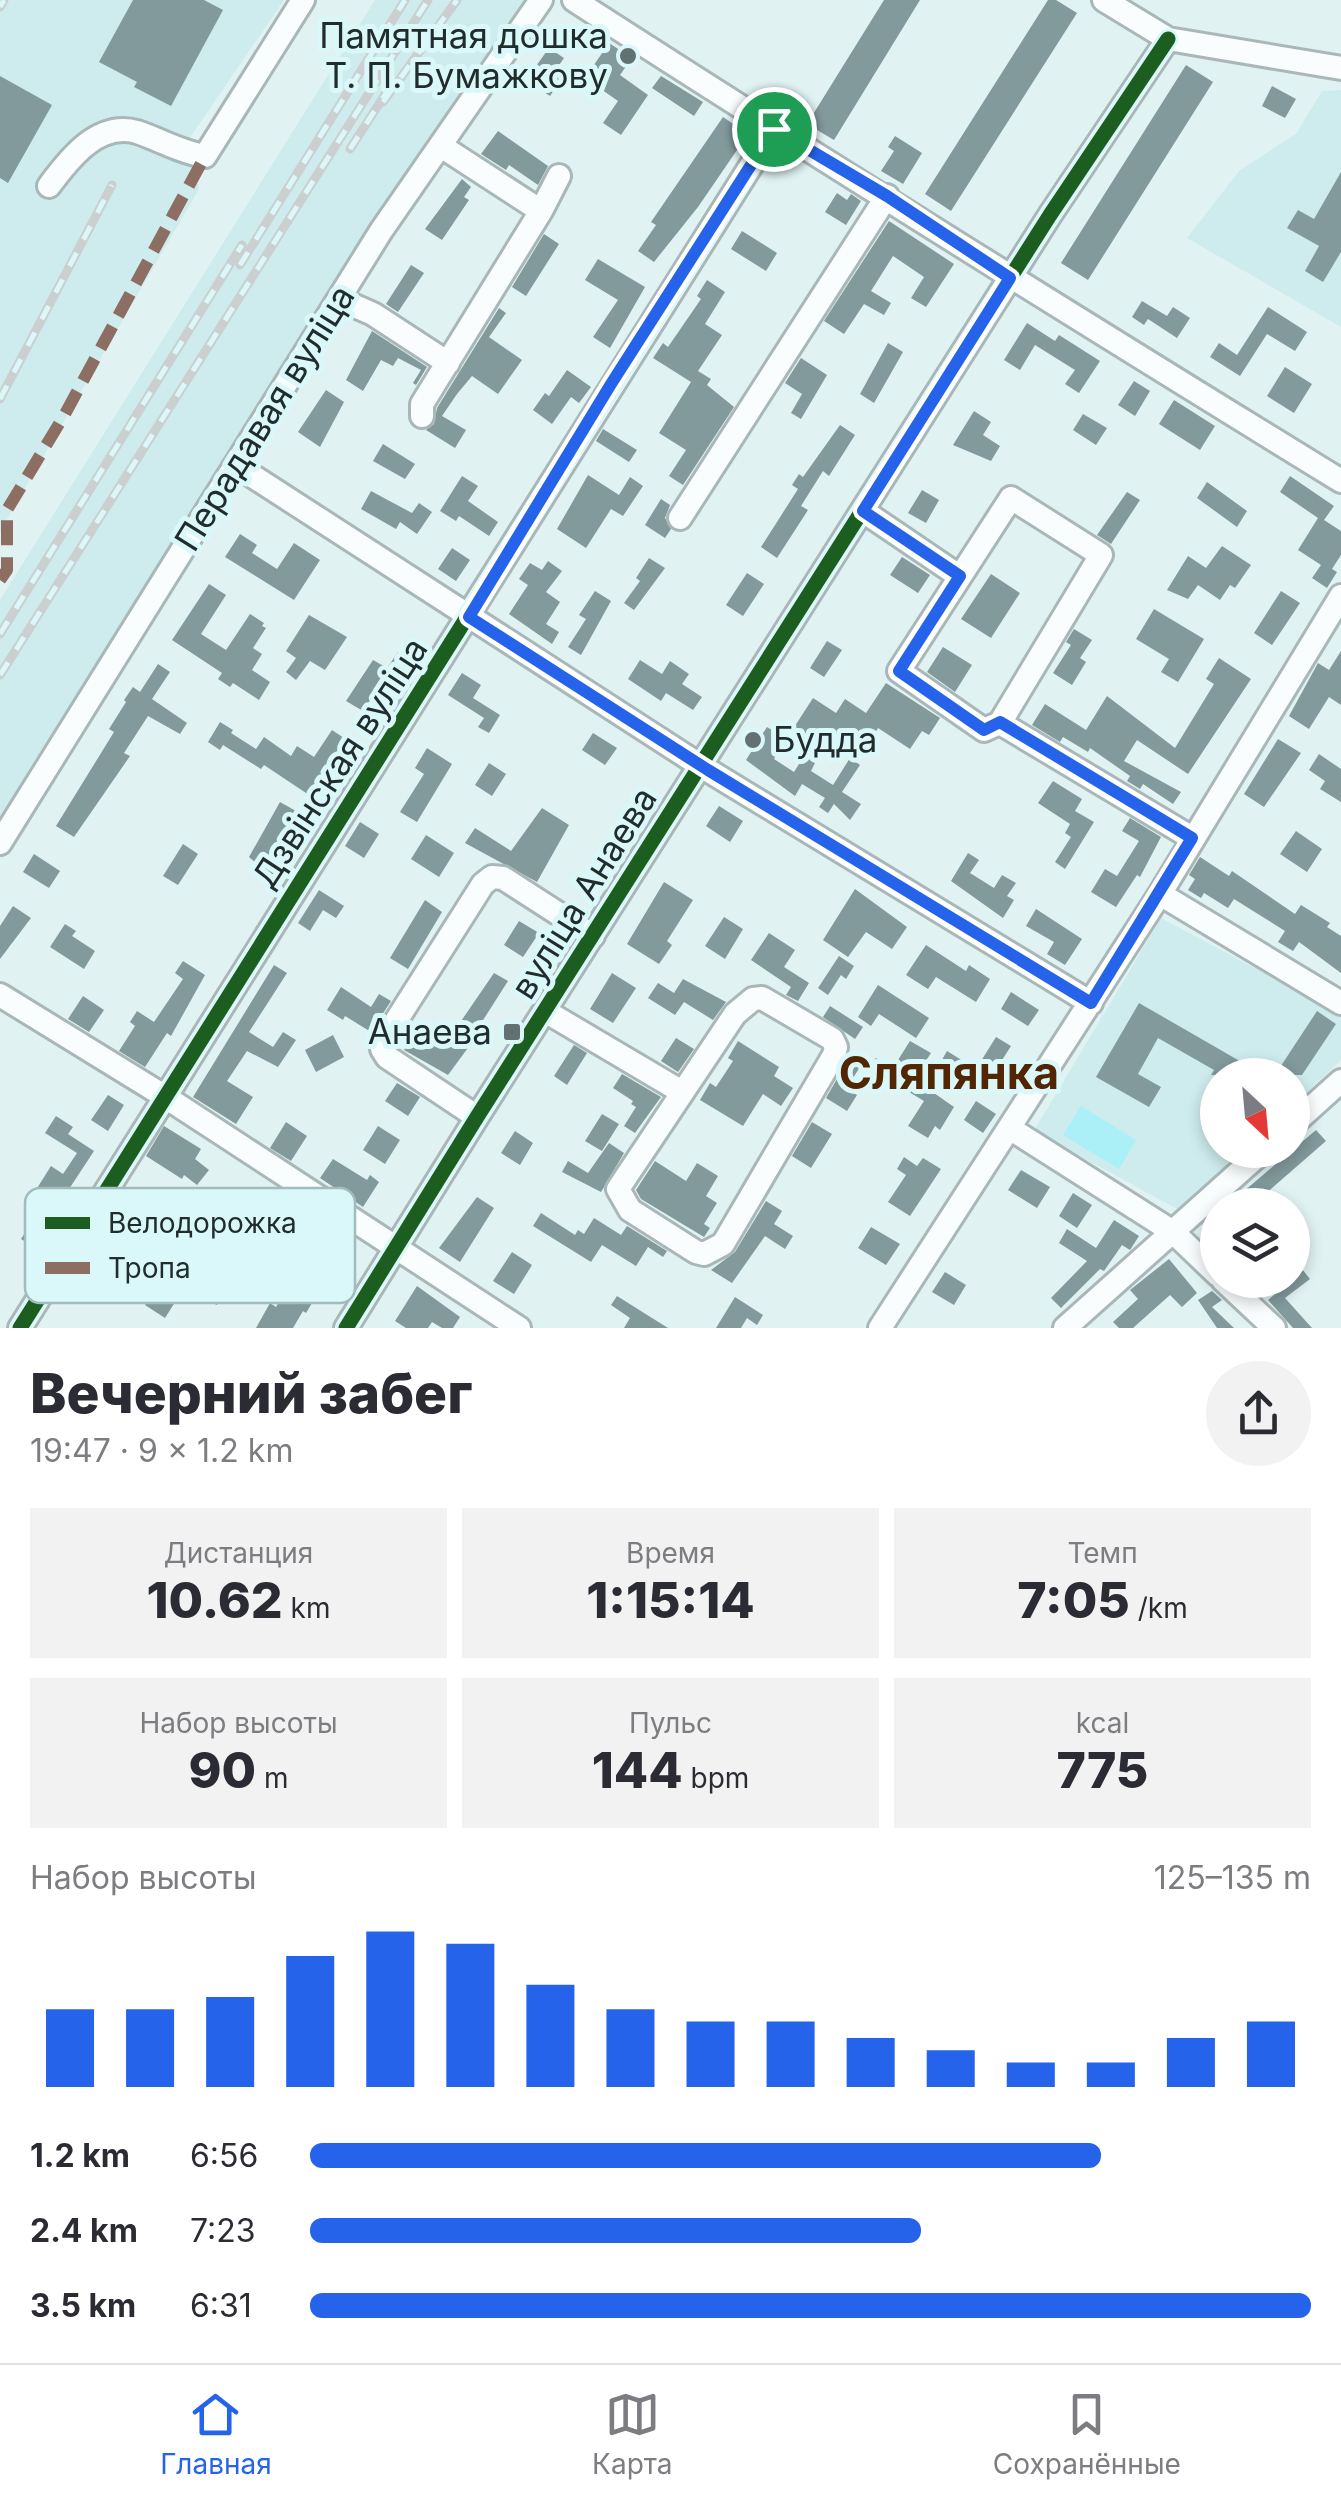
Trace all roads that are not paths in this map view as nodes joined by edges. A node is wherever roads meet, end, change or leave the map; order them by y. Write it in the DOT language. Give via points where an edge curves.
graph roads {
  1 [pos="303,0"];
  2 [pos="541,0"];
  3 [pos="574,0"];
  4 [pos="1104,0"];
  5 [pos="1168,38"];
  6 [pos="1341,68"];
  7 [pos="774,129"];
  8 [pos="441,146"];
  9 [pos="559,176"];
  10 [pos="48,186"];
  11 [pos="887,196"];
  12 [pos="541,211"];
  13 [pos="1010,278"];
  14 [pos="340,299"];
  15 [pos="448,363"];
  16 [pos="422,416"];
  17 [pos="237,466"];
  18 [pos="1341,481"];
  19 [pos="863,511"];
  20 [pos="680,518"];
  21 [pos="960,576"];
  22 [pos="1341,596"];
  23 [pos="469,617"];
  24 [pos="1000,722"];
  25 [pos="701,766"];
  26 [pos="1192,838"];
  27 [pos="0,843"];
  28 [pos="1160,894"];
  29 [pos="593,936"];
  30 [pos="0,995"];
  31 [pos="1341,1002"];
  32 [pos="1091,1003"];
  33 [pos="545,1011"];
  34 [pos="1341,1082"];
  35 [pos="682,1092"];
  36 [pos="164,1096"];
  37 [pos="1310,1109"];
  38 [pos="476,1117"];
  39 [pos="1011,1129"];
  40 [pos="1244,1168"];
  41 [pos="107,1188"];
  42 [pos="304,1188"];
  43 [pos="355,1221"];
  44 [pos="1173,1232"];
  45 [pos="397,1249"];
  46 [pos="1200,1258"];
  47 [pos="1242,1298"];
  48 [pos="36,1303"];
  49 [pos="20,1328"];
  50 [pos="346,1328"];
  51 [pos="518,1328"];
  52 [pos="880,1328"];
  53 [pos="1065,1328"];
  54 [pos="1274,1328"];
  1 -- 10 [label="street" via="205,156 134,131 104,134 77,149"];
  2 -- 8 [label="street, Перадавая вуліца"];
  3 -- 7 [label="street"];
  4 -- 5 [label="street"];
  5 -- 6 [label="street"];
  5 -- 13 [label="street, вуліца Анаева"];
  7 -- 11 [label="street"];
  7 -- 23 [label="street, Дзвінская вуліца"];
  8 -- 12 [label="street"];
  8 -- 14 [label="street, Перадавая вуліца"];
  9 -- 12 [label="street"];
  11 -- 13 [label="street"];
  11 -- 20 [label="street"];
  12 -- 15 [label="street"];
  13 -- 18 [label="street"];
  13 -- 19 [label="street, вуліца Анаева"];
  14 -- 15 [label="street"];
  14 -- 17 [label="street, Перадавая вуліца"];
  15 -- 16 [label="street" via="422,404"];
  17 -- 23 [label="street"];
  17 -- 27 [label="street, Перадавая вуліца"];
  19 -- 21 [label="street"];
  19 -- 25 [label="street, вуліца Анаева"];
  21 -- 24 [label="street" via="899,671 984,730"];
  21 -- 24 [label="street" via="1011,498 1101,555"];
  22 -- 26 [label="street"];
  23 -- 25 [label="street"];
  23 -- 36 [label="street, Дзвінская вуліца"];
  24 -- 26 [label="street"];
  25 -- 29 [label="street, вуліца Анаева"];
  25 -- 32 [label="street"];
  26 -- 28 [label="street"];
  28 -- 31 [label="street"];
  28 -- 32 [label="street"];
  29 -- 33 [label="street, вуліца Анаева"];
  29 -- 38 [label="street" via="503,878 483,884 382,1049"];
  30 -- 36 [label="street"];
  32 -- 39 [label="street"];
  33 -- 35 [label="street"];
  33 -- 38 [label="street, вуліца Анаева"];
  34 -- 37 [label="street"];
  35 -- 35 [label="street" via="618,1189 630,1210 704,1254 722,1244 836,1047 773,1003 752,999"];
  36 -- 41 [label="street, Дзвінская вуліца"];
  36 -- 42 [label="street"];
  38 -- 45 [label="street, вуліца Анаева"];
  39 -- 44 [label="street"];
  39 -- 52 [label="street"];
  40 -- 44 [label="street"];
  43 -- 45 [label="street"];
  44 -- 46 [label="street"];
  44 -- 53 [label="street"];
  45 -- 50 [label="street, вуліца Анаева"];
  45 -- 51 [label="street"];
  47 -- 54 [label="street"];
  48 -- 49 [label="street, Дзвінская вуліца"];
}
